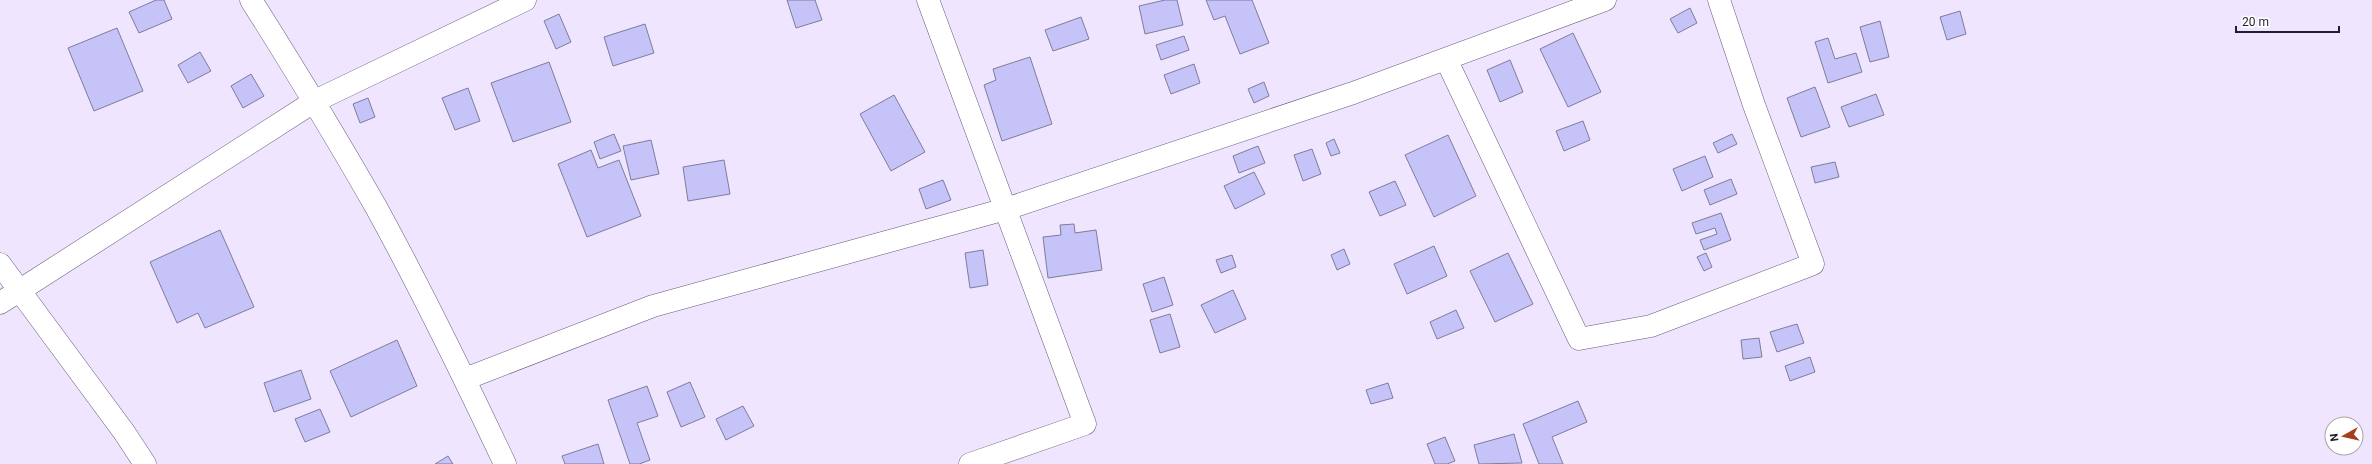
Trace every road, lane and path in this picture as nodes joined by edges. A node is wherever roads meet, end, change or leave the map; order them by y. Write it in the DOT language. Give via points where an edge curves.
graph roads {
  1 [pos="251,0"];
  2 [pos="524,0"];
  3 [pos="928,0"];
  4 [pos="1605,0"];
  5 [pos="1719,0"];
  6 [pos="1446,59"];
  7 [pos="315,101"];
  8 [pos="1006,209"];
  9 [pos="0,264"];
  10 [pos="19,291"];
  11 [pos="0,303"];
  12 [pos="465,379"];
  13 [pos="145,464"];
  14 [pos="505,464"];
  15 [pos="970,464"];
  1 -- 7 [label="street"];
  2 -- 7 [label="street"];
  3 -- 8 [label="street"];
  4 -- 6 [label="street"];
  5 -- 6 [label="street" via="1754,105 1813,264 1651,326 1579,339"];
  6 -- 8 [label="street" via="1353,93"];
  7 -- 10 [label="street"];
  7 -- 12 [label="street" via="376,208"];
  8 -- 12 [label="street" via="653,306"];
  8 -- 15 [label="street" via="1085,424"];
  9 -- 10 [label="street"];
  10 -- 11 [label="street"];
  10 -- 13 [label="street"];
  12 -- 14 [label="street"];
}
